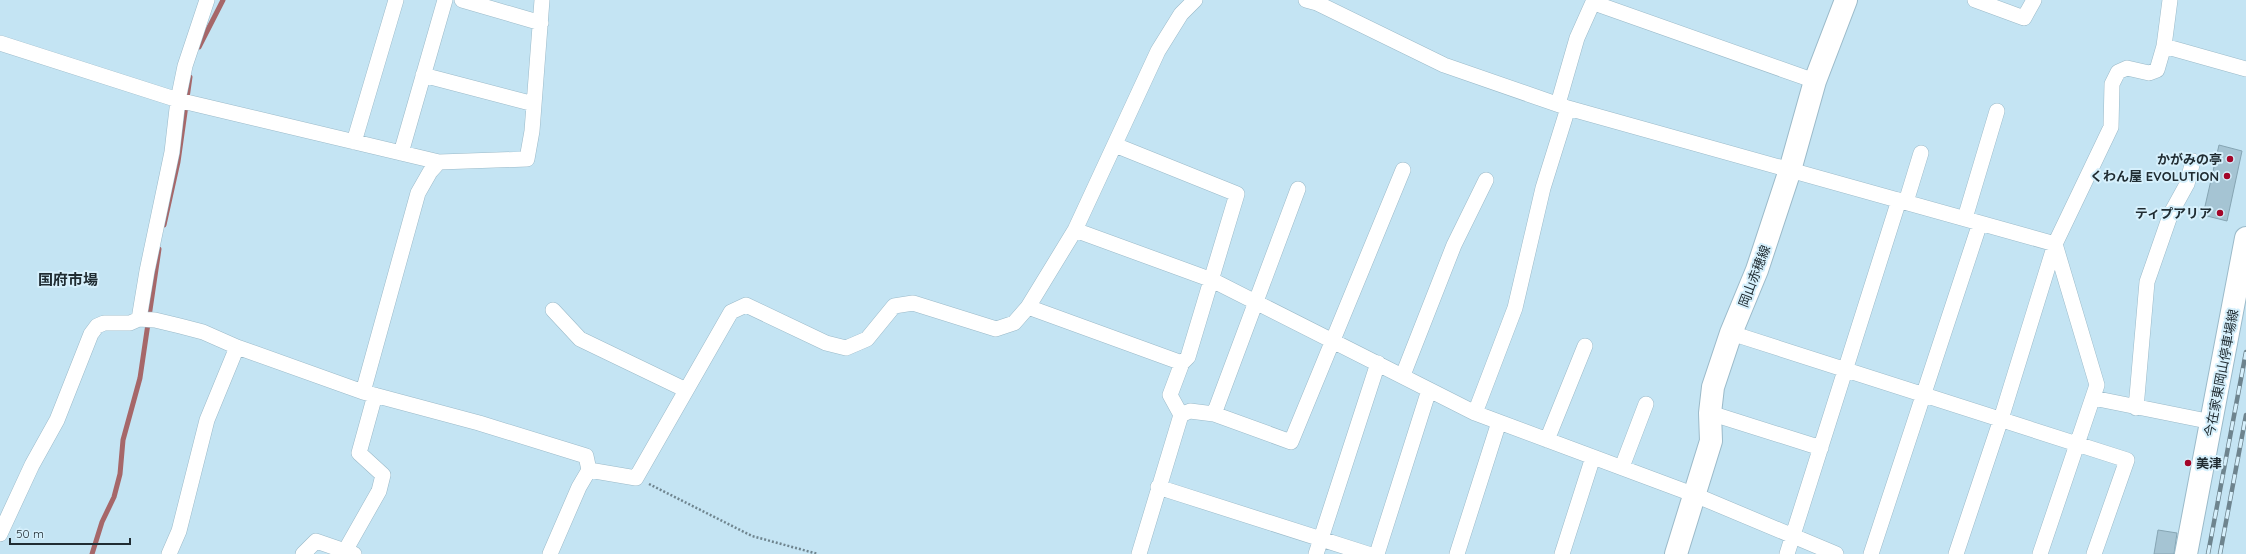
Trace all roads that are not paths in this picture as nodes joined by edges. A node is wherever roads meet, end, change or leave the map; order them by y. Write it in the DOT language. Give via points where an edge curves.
graph roads {
  1 [pos="207,0"];
  2 [pos="396,0"];
  3 [pos="445,0"];
  4 [pos="462,0"];
  5 [pos="542,0"];
  6 [pos="1195,0"];
  7 [pos="1306,0"];
  8 [pos="1846,0"];
  9 [pos="1975,0"];
  10 [pos="2034,0"];
  11 [pos="2170,0"];
  12 [pos="1594,1"];
  13 [pos="540,23"];
  14 [pos="0,43"];
  15 [pos="2164,46"];
  16 [pos="2246,69"];
  17 [pos="424,75"];
  18 [pos="1815,81"];
  19 [pos="184,101"];
  20 [pos="534,104"];
  21 [pos="1563,106"];
  22 [pos="1997,112"];
  23 [pos="354,142"];
  24 [pos="1115,145"];
  25 [pos="401,153"];
  26 [pos="1921,153"];
  27 [pos="2193,161"];
  28 [pos="439,162"];
  29 [pos="1403,170"];
  30 [pos="1790,170"];
  31 [pos="1486,180"];
  32 [pos="1298,189"];
  33 [pos="1902,201"];
  34 [pos="1965,218"];
  35 [pos="1980,223"];
  36 [pos="1075,230"];
  37 [pos="2246,238"];
  38 [pos="2055,244"];
  39 [pos="1212,280"];
  40 [pos="1254,302"];
  41 [pos="1028,307"];
  42 [pos="553,310"];
  43 [pos="146,320"];
  44 [pos="1731,333"];
  45 [pos="1333,342"];
  46 [pos="1585,346"];
  47 [pos="237,347"];
  48 [pos="1182,363"];
  49 [pos="1378,363"];
  50 [pos="1846,369"];
  51 [pos="1403,375"];
  52 [pos="686,390"];
  53 [pos="1429,390"];
  54 [pos="369,394"];
  55 [pos="1924,394"];
  56 [pos="2093,398"];
  57 [pos="1646,404"];
  58 [pos="2136,408"];
  59 [pos="1475,413"];
  60 [pos="1710,413"];
  61 [pos="1214,414"];
  62 [pos="1181,415"];
  63 [pos="2001,419"];
  64 [pos="1498,422"];
  65 [pos="2212,422"];
  66 [pos="1548,440"];
  67 [pos="2077,443"];
  68 [pos="1821,448"];
  69 [pos="1593,457"];
  70 [pos="1622,467"];
  71 [pos="589,470"];
  72 [pos="1158,487"];
  73 [pos="1695,495"];
  74 [pos="1,528"];
  75 [pos="1793,535"];
  76 [pos="1321,539"];
  77 [pos="350,553"];
  78 [pos="169,554"];
  79 [pos="303,554"];
  80 [pos="550,554"];
  81 [pos="1139,554"];
  82 [pos="1316,554"];
  83 [pos="1368,554"];
  84 [pos="1377,554"];
  85 [pos="1457,554"];
  86 [pos="1562,554"];
  87 [pos="1676,554"];
  88 [pos="1787,554"];
  89 [pos="1836,554"];
  90 [pos="1871,554"];
  91 [pos="1956,554"];
  92 [pos="2040,554"];
  93 [pos="2094,554"];
  94 [pos="2186,554"];
  1 -- 19 [label="street" via="186,66"];
  2 -- 23 [label="street"];
  3 -- 17 [label="street"];
  4 -- 13 [label="street"];
  5 -- 13 [label="street"];
  6 -- 24 [label="street" via="1181,14 1158,51"];
  7 -- 21 [label="street" via="1317,3 1444,66"];
  8 -- 18 [label="main road, 岡山赤穂線"];
  9 -- 10 [label="street" via="2024,18"];
  11 -- 15 [label="street"];
  12 -- 18 [label="street"];
  12 -- 21 [label="street" via="1577,38"];
  13 -- 20 [label="street"];
  14 -- 19 [label="street"];
  15 -- 16 [label="street"];
  15 -- 38 [label="street" via="2157,70 2149,73 2127,68 2118,72 2112,84 2111,127"];
  17 -- 20 [label="street"];
  17 -- 25 [label="street"];
  18 -- 30 [label="main road, 岡山赤穂線"];
  19 -- 23 [label="street"];
  19 -- 43 [label="street" via="147,271"];
  20 -- 28 [label="street" via="527,158"];
  21 -- 30 [label="street"];
  21 -- 59 [label="street" via="1515,308"];
  22 -- 34 [label="street"];
  23 -- 25 [label="street"];
  24 -- 36 [label="street"];
  24 -- 39 [label="street" via="1237,194"];
  25 -- 28 [label="street"];
  26 -- 33 [label="street"];
  27 -- 58 [label="street" via="2188,184 2171,213 2147,282"];
  28 -- 54 [label="street" via="418,193"];
  29 -- 45 [label="street"];
  30 -- 33 [label="street"];
  30 -- 44 [label="main road, 岡山赤穂線" via="1758,270"];
  31 -- 51 [label="street" via="1454,245"];
  32 -- 40 [label="street"];
  33 -- 34 [label="street"];
  33 -- 50 [label="street"];
  34 -- 35 [label="street"];
  35 -- 38 [label="street"];
  35 -- 55 [label="street"];
  36 -- 39 [label="street"];
  36 -- 41 [label="street"];
  37 -- 65 [label="main road, 今在家東岡山停車場線"];
  38 -- 56 [label="street" via="2097,385"];
  38 -- 63 [label="street"];
  39 -- 40 [label="street"];
  39 -- 48 [label="street" via="1188,357"];
  40 -- 45 [label="street"];
  40 -- 61 [label="street"];
  41 -- 48 [label="street"];
  41 -- 52 [label="street" via="1014,323 996,329 913,303 894,306 867,339 846,348 826,343 746,305 731,312"];
  42 -- 52 [label="street" via="580,339"];
  43 -- 47 [label="street" via="203,332"];
  43 -- 74 [label="street" via="104,323 90,334 57,420"];
  44 -- 50 [label="street"];
  44 -- 60 [label="main road, 岡山赤穂線" via="1713,387"];
  45 -- 49 [label="street"];
  45 -- 61 [label="street" via="1291,442"];
  46 -- 66 [label="street"];
  47 -- 54 [label="street"];
  47 -- 78 [label="street" via="207,420 179,531"];
  48 -- 62 [label="street" via="1170,395"];
  49 -- 51 [label="street"];
  49 -- 76 [label="street"];
  50 -- 55 [label="street"];
  50 -- 68 [label="street"];
  51 -- 53 [label="street"];
  52 -- 71 [label="street" via="636,478"];
  53 -- 59 [label="street"];
  53 -- 84 [label="street"];
  54 -- 71 [label="street" via="479,423 586,456"];
  54 -- 77 [label="street" via="359,453 383,475 379,491"];
  55 -- 63 [label="street"];
  55 -- 90 [label="street"];
  56 -- 58 [label="street"];
  56 -- 67 [label="street"];
  57 -- 70 [label="street"];
  58 -- 65 [label="street"];
  59 -- 64 [label="street"];
  60 -- 68 [label="street"];
  60 -- 73 [label="main road, 岡山赤穂線" via="1711,441"];
  61 -- 62 [label="street" via="1190,411"];
  62 -- 72 [label="street"];
  63 -- 67 [label="street"];
  63 -- 91 [label="street"];
  64 -- 66 [label="street"];
  64 -- 85 [label="street"];
  65 -- 94 [label="main road, 今在家東岡山停車場線"];
  66 -- 69 [label="street"];
  67 -- 92 [label="street"];
  67 -- 93 [label="street" via="2127,460"];
  68 -- 75 [label="street"];
  69 -- 70 [label="street"];
  69 -- 86 [label="street"];
  70 -- 73 [label="street"];
  71 -- 80 [label="street"];
  72 -- 76 [label="street"];
  72 -- 81 [label="street"];
  73 -- 75 [label="street"];
  73 -- 87 [label="main road, 岡山赤穂線"];
  75 -- 88 [label="street"];
  75 -- 89 [label="street"];
  76 -- 82 [label="street"];
  76 -- 83 [label="street"];
  77 -- 79 [label="street" via="316,541"];
}
